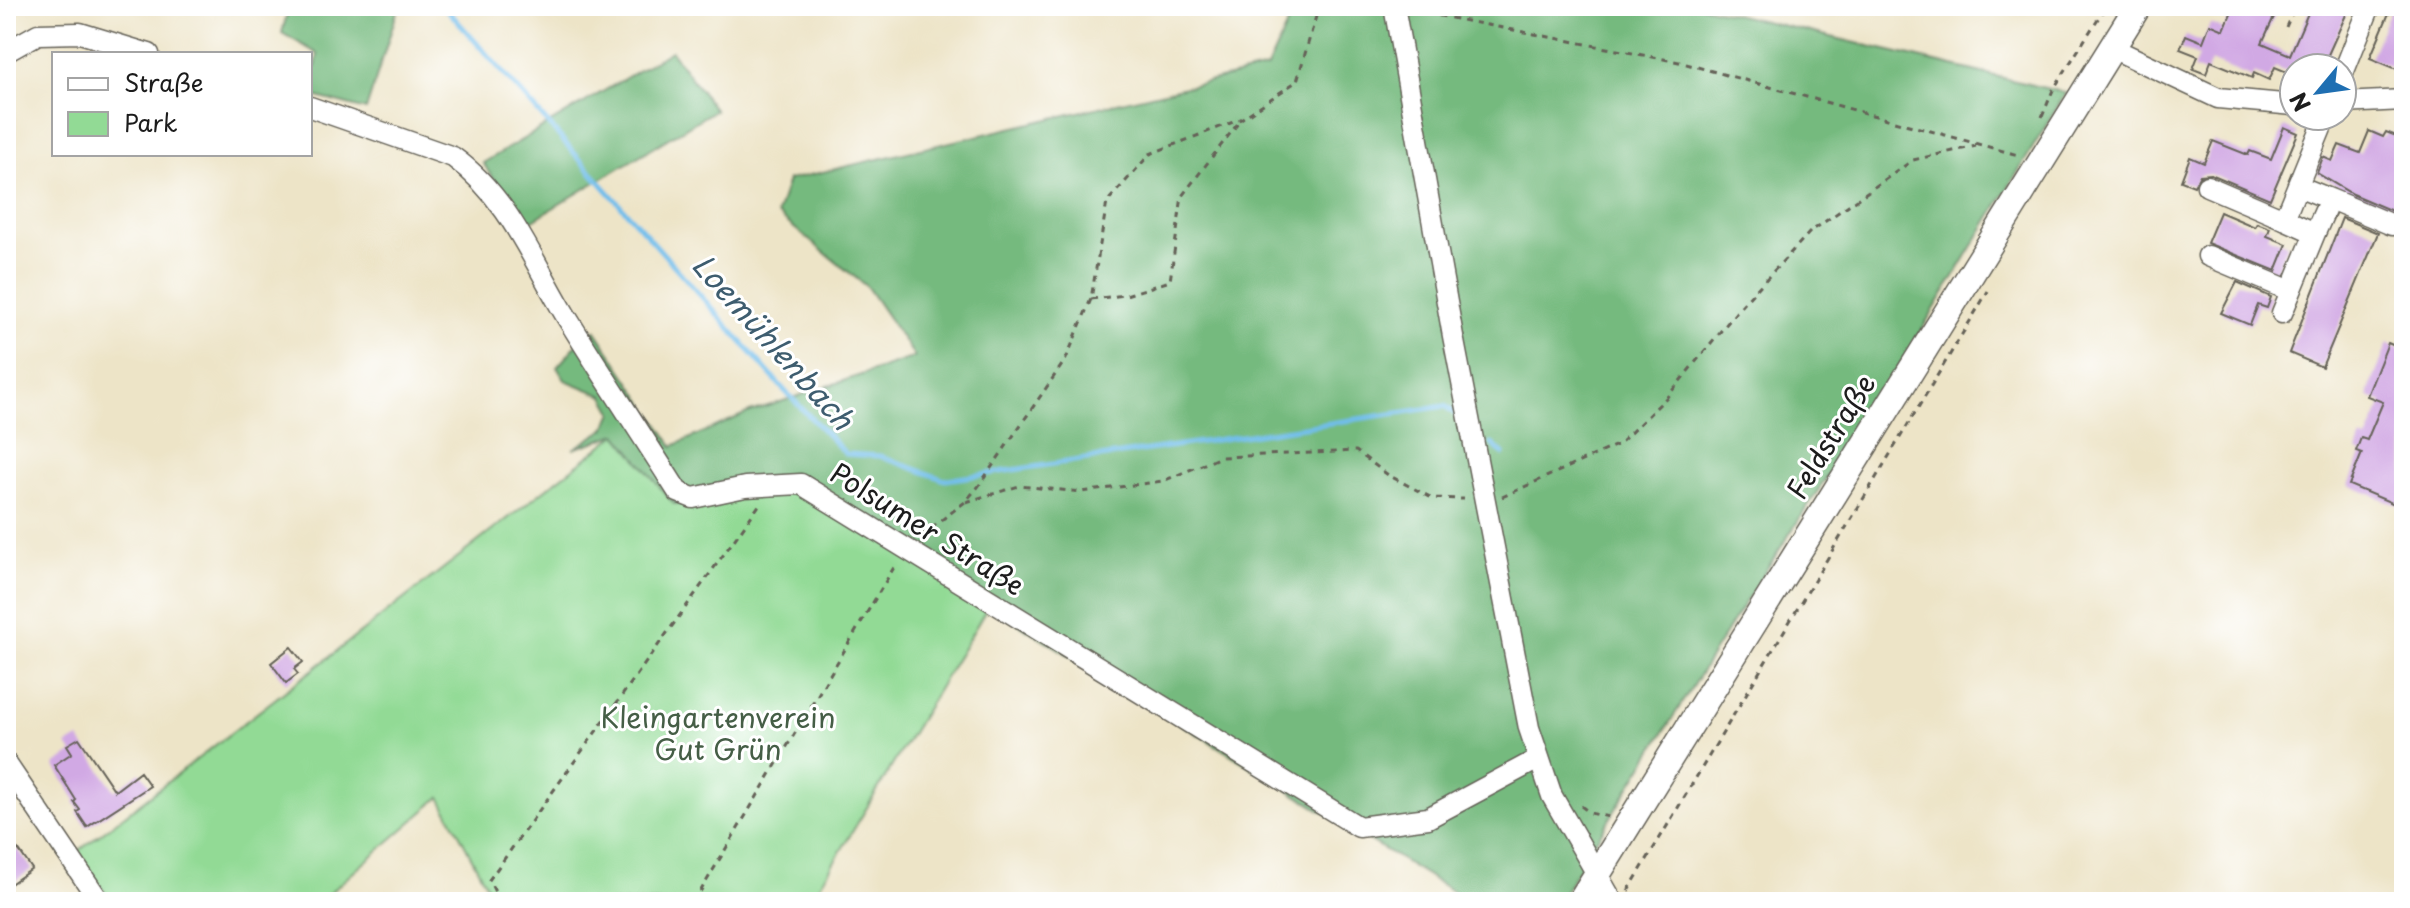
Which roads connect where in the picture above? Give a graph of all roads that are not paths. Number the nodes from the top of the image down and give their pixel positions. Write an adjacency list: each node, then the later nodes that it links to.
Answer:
1 (2138, 6): 4 (main road, Feldstraße)
2 (2370, 6): 7 (street)
3 (1405, 8): 22 (street)
4 (2112, 48): 10 (street); 24 (main road, Feldstraße)
5 (6, 52): 6 (street)
6 (142, 52)
7 (2352, 52)
8 (2404, 100): 9 (street)
9 (2358, 102)
10 (2278, 104)
11 (312, 108): 22 (street, Polsumer Straße)
12 (2320, 132): 14 (street)
13 (2207, 186): 16 (street)
14 (2298, 186): 15 (street); 16 (street)
15 (2330, 199): 17 (street); 18 (street)
16 (2284, 219): 18 (street)
17 (2392, 225)
18 (2315, 233): 20 (street)
19 (2208, 256): 20 (street)
20 (2291, 291): 21 (street)
21 (2282, 313)
22 (1538, 759): 24 (street)
23 (6, 763): 26 (street)
24 (1598, 874): 25 (street); 27 (main road, Feldstraße)
25 (1620, 897)
26 (100, 902)
27 (1580, 902)

